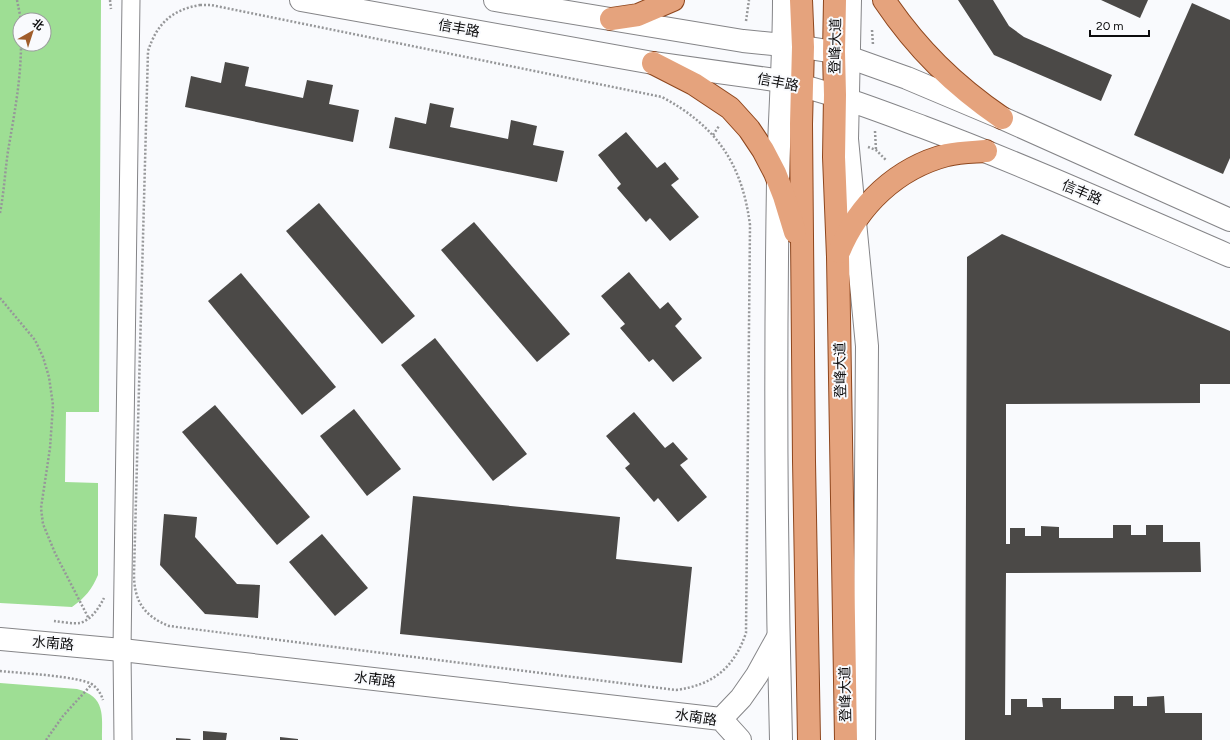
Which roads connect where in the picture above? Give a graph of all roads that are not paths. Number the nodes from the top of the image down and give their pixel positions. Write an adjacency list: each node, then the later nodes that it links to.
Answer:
1 (131, 0): 26 (street)
2 (301, 0): 13 (street, 信丰路)
3 (495, 0): 10 (street)
4 (673, 0): 10 (main road)
5 (784, 0): 11 (street)
6 (801, 0): 11 (main road)
7 (836, 0): 12 (main road, 登峰大道)
8 (850, 0): 12 (street)
9 (884, 0): 16 (main road)
10 (611, 19): 11 (street)
11 (794, 46): 12 (street); 14 (main road)
12 (841, 54): 15 (main road, 登峰大道); 16 (street)
13 (653, 63): 14 (street, 信丰路); 18 (main road)
14 (792, 84): 15 (street, 信丰路); 18 (street); 21 (main road)
15 (842, 98): 17 (street, 信丰路); 20 (street); 23 (main road, 登峰大道)
16 (1002, 118): 19 (street)
17 (986, 151): 20 (main road); 22 (street, 信丰路)
18 (778, 181): 21 (main road); 24 (street)
19 (1230, 220)
20 (854, 222): 23 (main road); 33 (street)
21 (802, 249): 31 (main road)
22 (1230, 256)
23 (838, 257): 32 (main road, 登峰大道)
24 (778, 636): 27 (street); 30 (street)
25 (0, 639): 26 (street, 水南路)
26 (122, 650): 27 (street, 水南路); 28 (street)
27 (721, 719): 29 (street, 水南路)
28 (123, 740)
29 (740, 740)
30 (781, 740)
31 (809, 740)
32 (846, 740)
33 (864, 740)

